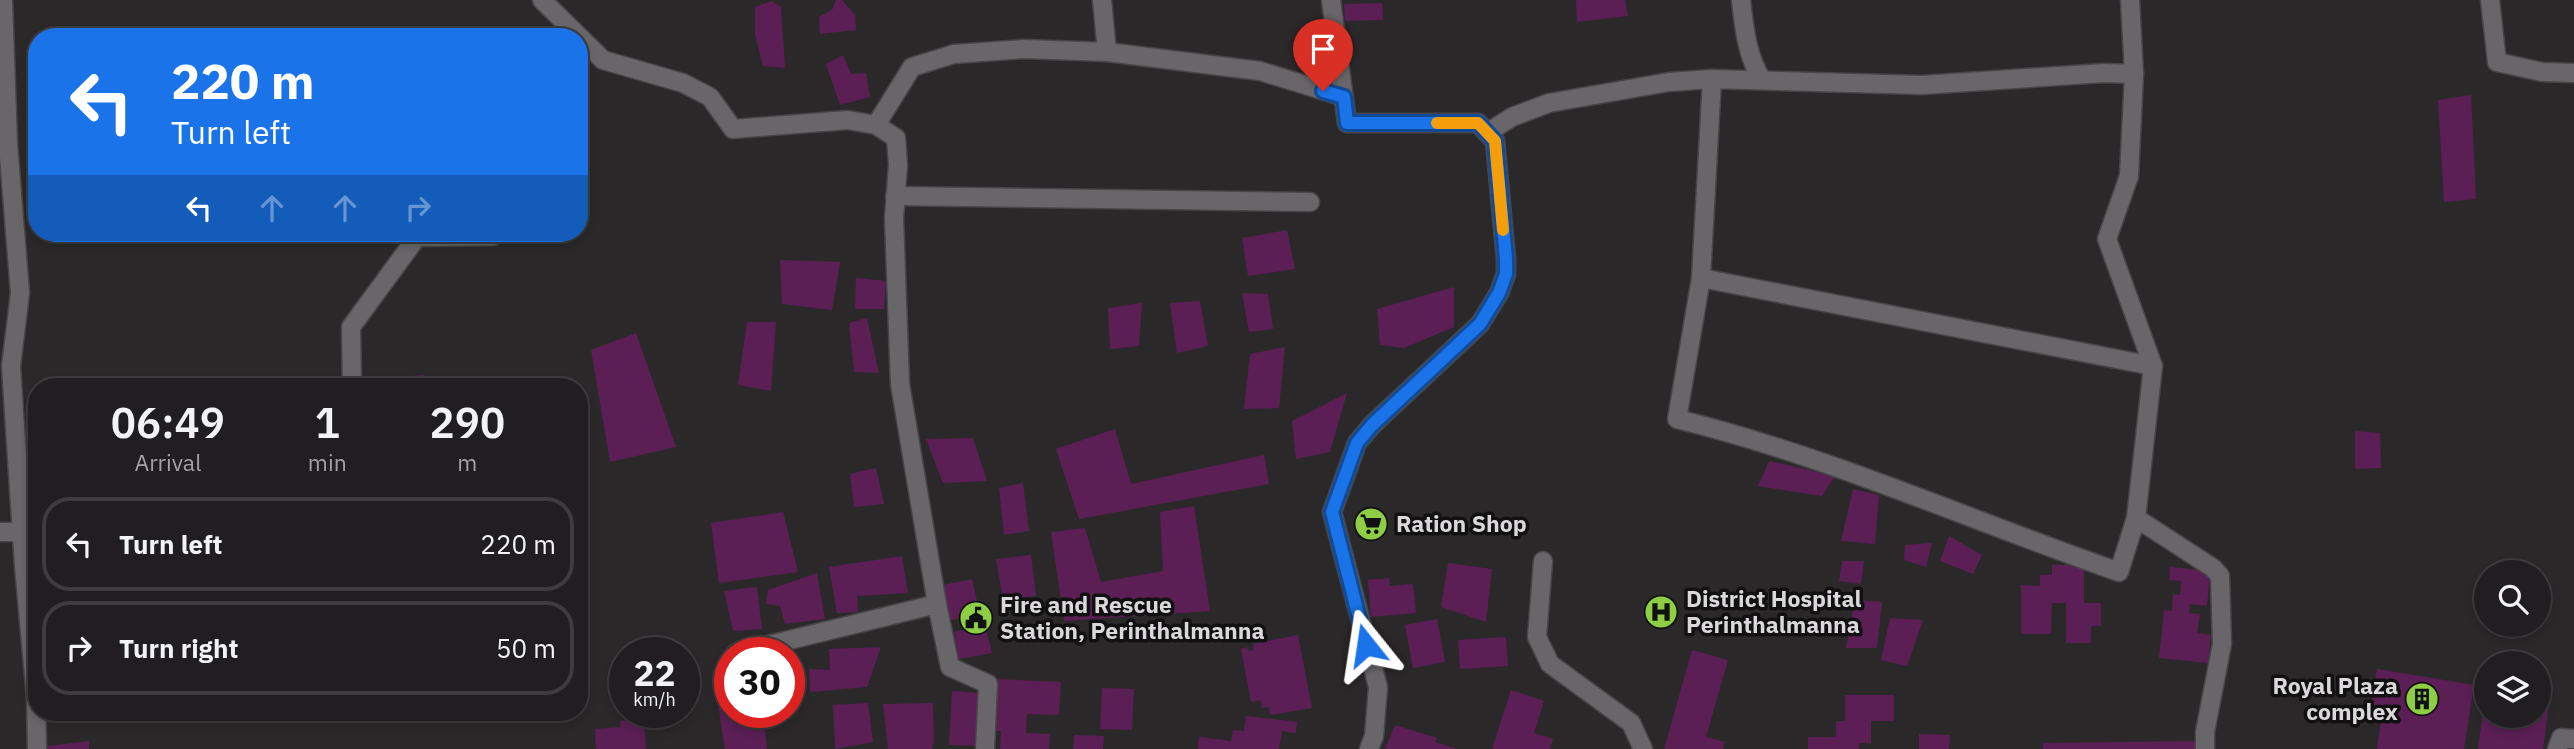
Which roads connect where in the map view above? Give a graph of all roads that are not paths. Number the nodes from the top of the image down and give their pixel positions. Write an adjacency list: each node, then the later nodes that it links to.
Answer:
1 (4, 0): 18 (street)
2 (542, 0): 8 (street)
3 (1102, 0): 10 (street)
4 (1331, 0): 15 (street)
5 (1741, 0): 14 (street)
6 (2130, 0): 11 (street)
7 (2490, 0): 12 (street)
8 (570, 28)
9 (588, 45): 16 (street)
10 (1107, 52): 15 (street); 16 (street)
11 (2134, 74): 14 (street); 23 (street)
12 (2574, 74)
13 (1712, 79): 14 (street); 17 (street); 22 (street)
14 (1762, 80)
15 (1344, 97): 17 (street)
16 (876, 125): 19 (street)
17 (1488, 133): 37 (street)
18 (4, 144): 25 (street)
19 (895, 196): 20 (street); 31 (street)
20 (1310, 202)
21 (413, 242): 24 (street)
22 (1701, 278): 23 (street); 26 (street)
23 (2153, 366): 26 (street)
24 (352, 378)
25 (7, 414): 27 (street)
26 (2136, 518): 39 (street)
27 (26, 522): 28 (street); 29 (street)
28 (0, 532)
29 (28, 557)
30 (1543, 561): 38 (street)
31 (937, 604): 32 (street); 36 (street)
32 (801, 637)
33 (36, 721): 35 (street)
34 (2574, 739): 40 (street)
35 (37, 749)
36 (985, 749)
37 (1369, 749)
38 (1643, 749)
39 (2205, 749)
40 (2557, 749)

